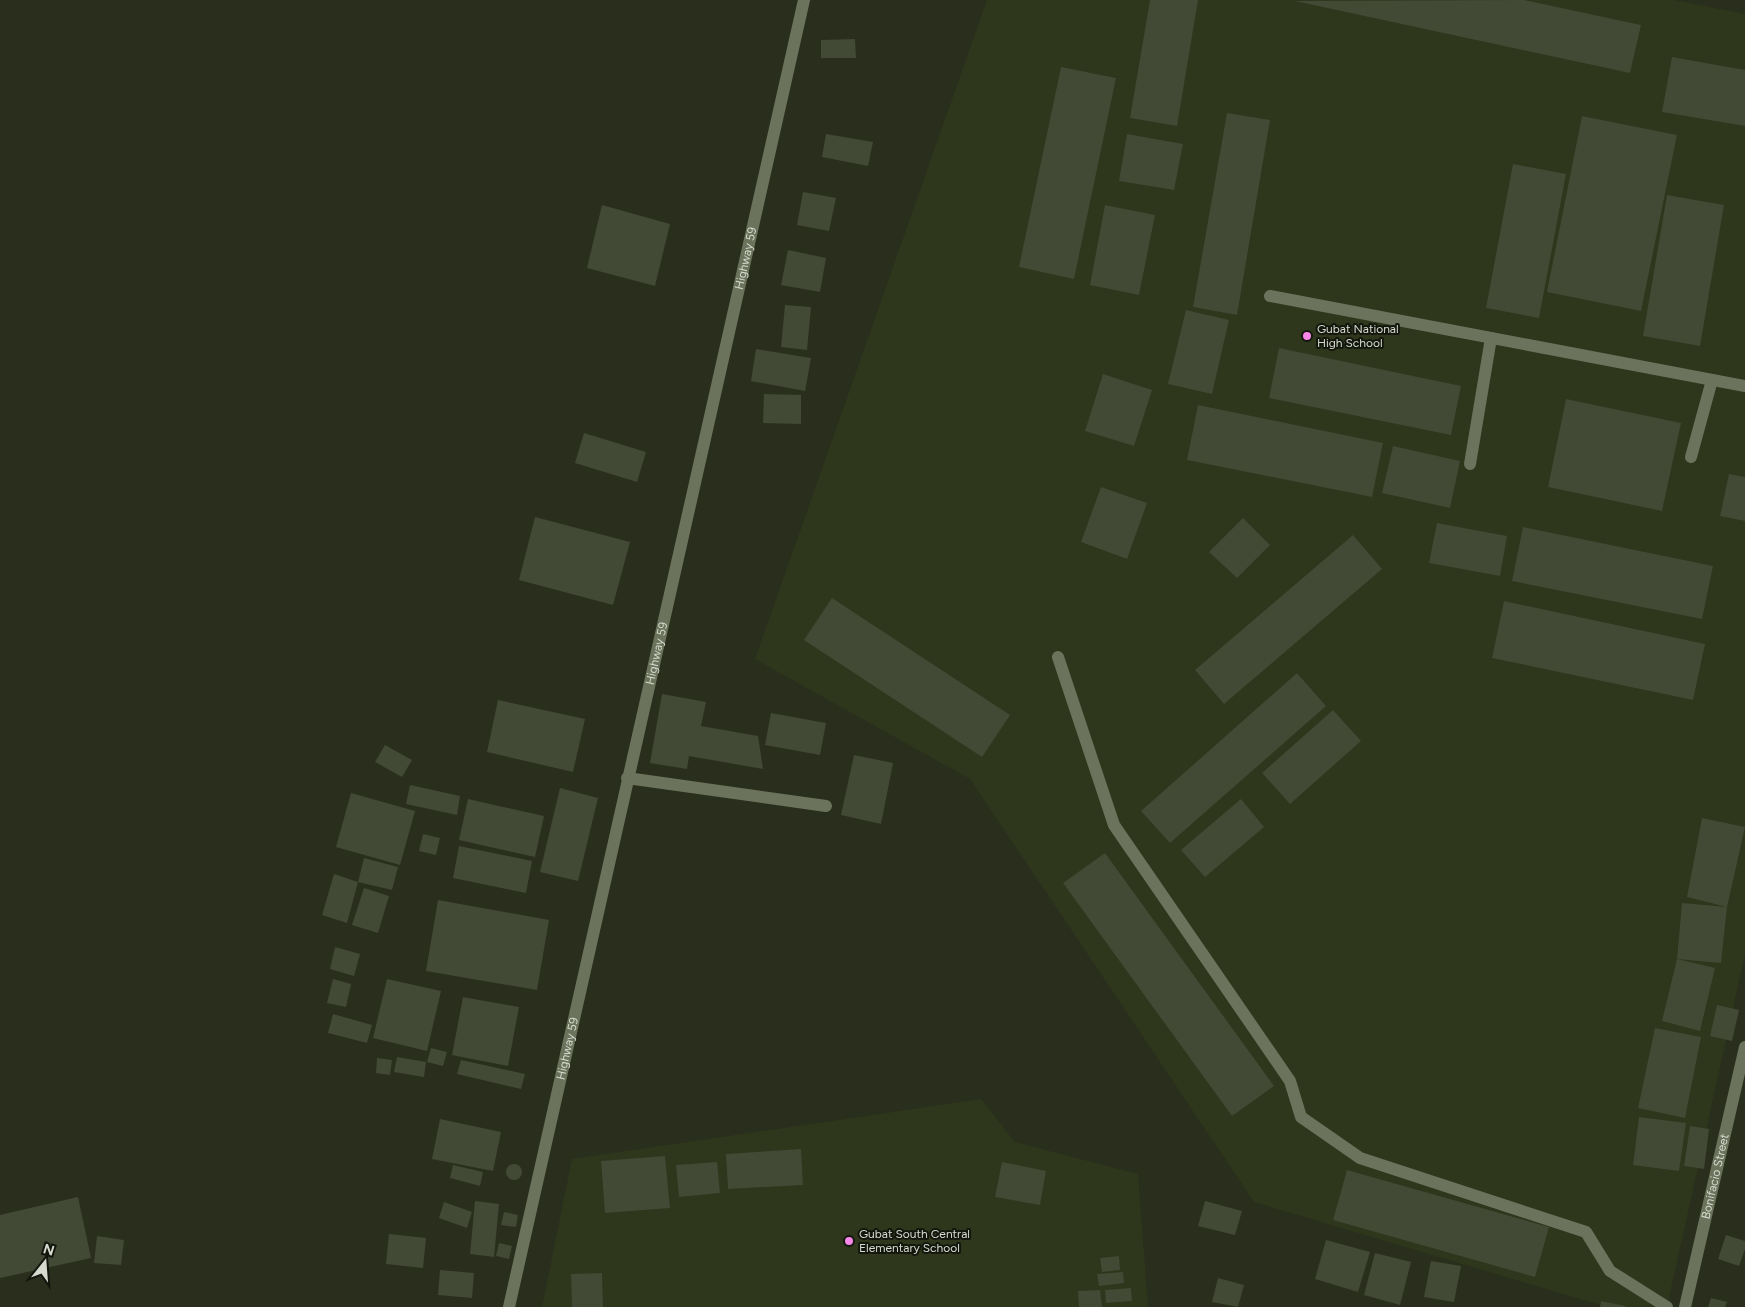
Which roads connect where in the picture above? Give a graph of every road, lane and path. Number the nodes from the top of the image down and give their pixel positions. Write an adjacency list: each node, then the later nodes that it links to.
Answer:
1 (804, 0): 9 (street, Highway 59)
2 (1270, 296): 3 (street)
3 (1491, 338): 4 (street); 7 (street)
4 (1712, 380): 5 (street); 6 (street)
5 (1745, 386)
6 (1691, 457)
7 (1470, 464)
8 (1058, 657): 13 (street)
9 (627, 778): 10 (street); 12 (street, Highway 59)
10 (826, 806)
11 (1745, 1047): 14 (street, Bonifacio Street)
12 (509, 1307)
13 (1667, 1307)
14 (1685, 1307)

